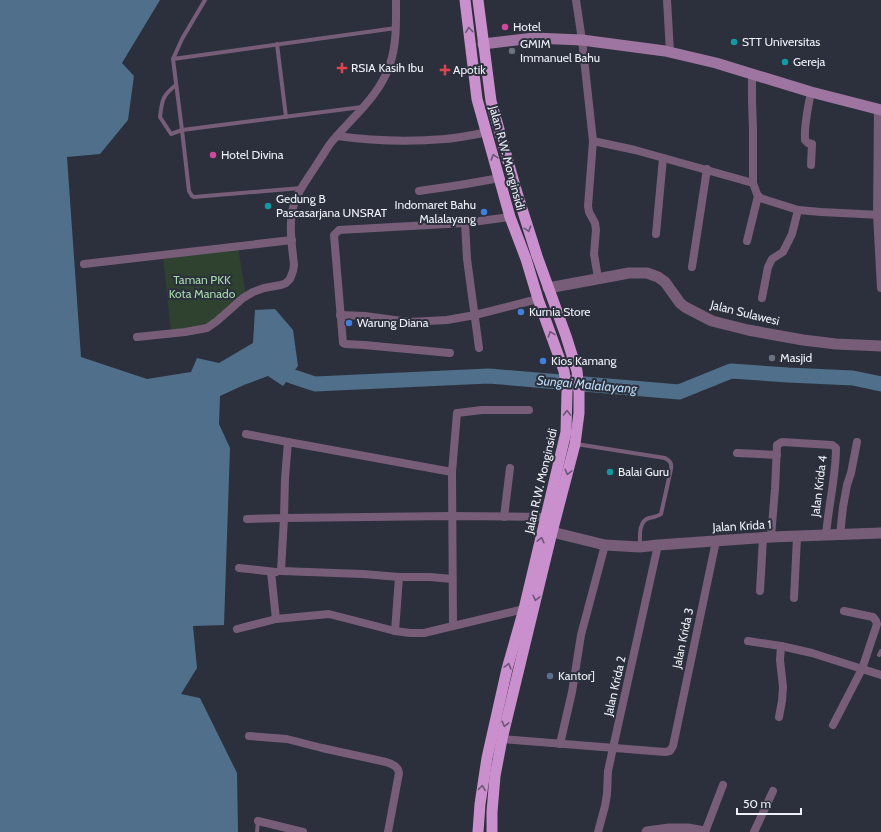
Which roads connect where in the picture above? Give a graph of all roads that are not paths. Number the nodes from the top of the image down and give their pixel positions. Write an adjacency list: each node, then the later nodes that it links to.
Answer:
1 (206, 0): 12 (lane)
2 (396, 0): 7 (street)
3 (465, 0): 20 (highway, Jalan R.W. Monginsidi, one-way to 3)
4 (478, 0): 10 (highway, Jalan R.W. Monginsidi)
5 (576, 0): 8 (street)
6 (666, 0): 11 (street)
7 (396, 28): 9 (lane); 16 (street)
8 (582, 40): 10 (main road); 11 (main road); 22 (street)
9 (277, 44): 12 (lane); 18 (lane)
10 (483, 44): 30 (highway, Jalan R.W. Monginsidi)
11 (670, 52): 13 (main road)
12 (173, 59): 14 (lane)
13 (752, 75): 15 (main road); 27 (street)
14 (176, 85): 19 (lane); 19 (lane)
15 (811, 92): 17 (main road); 24 (street)
16 (365, 106): 18 (lane); 21 (street)
17 (879, 110): 34 (street)
18 (286, 117): 19 (lane)
19 (182, 130): 28 (lane)
20 (487, 132): 21 (street); 26 (highway, Jalan R.W. Monginsidi, one-way to 20)
21 (337, 136): 28 (street)
22 (593, 141): 23 (street); 42 (street)
23 (663, 158): 25 (street); 37 (street)
24 (811, 166)
25 (707, 170): 27 (street); 41 (street)
26 (500, 178): 29 (street); 32 (highway, Jalan R.W. Monginsidi)
27 (753, 183): 31 (street)
28 (302, 188): 38 (street)
29 (419, 191)
30 (516, 193): 32 (highway); 43 (highway, Jalan R.W. Monginsidi, one-way to 43)
31 (758, 196): 33 (street); 39 (street)
32 (505, 197): 35 (highway, Jalan R.W. Monginsidi)
33 (798, 210): 34 (street); 45 (street)
34 (879, 214): 44 (street)
35 (510, 217): 36 (street); 46 (highway, Jalan R.W. Monginsidi)
36 (465, 223): 47 (street); 48 (street)
37 (656, 234)
38 (292, 240): 40 (street); 49 (street)
39 (747, 241)
40 (84, 264)
41 (692, 267)
42 (598, 278): 43 (street, Jalan Sulawesi); 50 (street, Jalan Sulawesi)
43 (548, 288): 57 (highway, Jalan R.W. Monginsidi)
44 (881, 288)
45 (762, 298)
46 (538, 299): 48 (street); 64 (highway, Jalan R.W. Monginsidi, one-way to 46)
47 (340, 315): 48 (street); 52 (street)
48 (475, 316): 51 (street)
49 (137, 336)
50 (881, 346)
51 (479, 348)
52 (450, 353)
53 (529, 410): 61 (street)
54 (246, 434): 55 (street)
55 (288, 442): 61 (street); 65 (street)
56 (857, 442): 69 (street)
57 (575, 444): 67 (highway, Jalan R.W. Monginsidi, one-way to 67); 76 (lane)
58 (737, 453): 59 (street)
59 (777, 456): 70 (street, Jalan Krida 4); 72 (street, Jalan Krida 4)
60 (510, 468): 63 (street)
61 (452, 472): 62 (street)
62 (452, 516): 63 (street); 65 (street); 81 (street)
63 (504, 517): 64 (street)
64 (546, 517): 84 (highway, Jalan R.W. Monginsidi, one-way to 64)
65 (284, 518): 66 (street); 78 (street)
66 (247, 519)
67 (552, 532): 74 (street, Jalan Krida 1); 97 (highway, Jalan R.W. Monginsidi, one-way to 97)
68 (880, 532): 69 (street, Jalan Krida 1)
69 (840, 535): 70 (street, Jalan Krida 1)
70 (826, 536): 71 (street, Jalan Krida 1)
71 (797, 537): 72 (street, Jalan Krida 1); 83 (street)
72 (767, 538): 73 (street, Jalan Krida 1); 82 (street, Jalan Krida 4)
73 (716, 541): 75 (street, Jalan Krida 1); 99 (street, Jalan Krida 3)
74 (604, 545): 76 (street, Jalan Krida 1); 98 (street)
75 (658, 545): 76 (street, Jalan Krida 1); 99 (street, Jalan Krida 2)
76 (640, 547)
77 (239, 568): 79 (street)
78 (281, 571): 79 (street); 80 (street)
79 (272, 572): 86 (street)
80 (399, 577): 81 (street); 89 (street)
81 (452, 579): 87 (street)
82 (760, 591)
83 (794, 598)
84 (524, 608): 87 (street); 100 (highway, Jalan R.W. Monginsidi, one-way to 84)
85 (844, 611): 92 (street)
86 (276, 619): 88 (street); 89 (street)
87 (453, 625): 89 (street)
88 (237, 629)
89 (395, 631)
90 (748, 641): 91 (street)
91 (781, 646): 92 (street); 94 (street)
92 (862, 669): 93 (street); 95 (street)
93 (881, 675)
94 (779, 717)
95 (833, 725)
96 (249, 736): 108 (street)
97 (502, 740): 98 (street); 100 (highway, Jalan R.W. Monginsidi)
98 (560, 744): 99 (street)
99 (613, 748): 111 (street, Jalan Krida 2)
100 (492, 759): 103 (highway, Jalan R.W. Monginsidi, one-way to 100); 104 (highway, Jalan R.W. Monginsidi)
101 (723, 785): 113 (street)
102 (773, 791): 114 (street)
103 (480, 804): 104 (highway); 109 (highway, Jalan R.W. Monginsidi)
104 (493, 805): 110 (highway, Jalan R.W. Monginsidi)
105 (258, 821): 106 (lane); 107 (street)
106 (257, 832)
107 (303, 832)
108 (388, 832)
109 (478, 832)
110 (492, 832)
111 (598, 832)
112 (646, 832): 113 (street)
113 (704, 832)
114 (754, 832)

